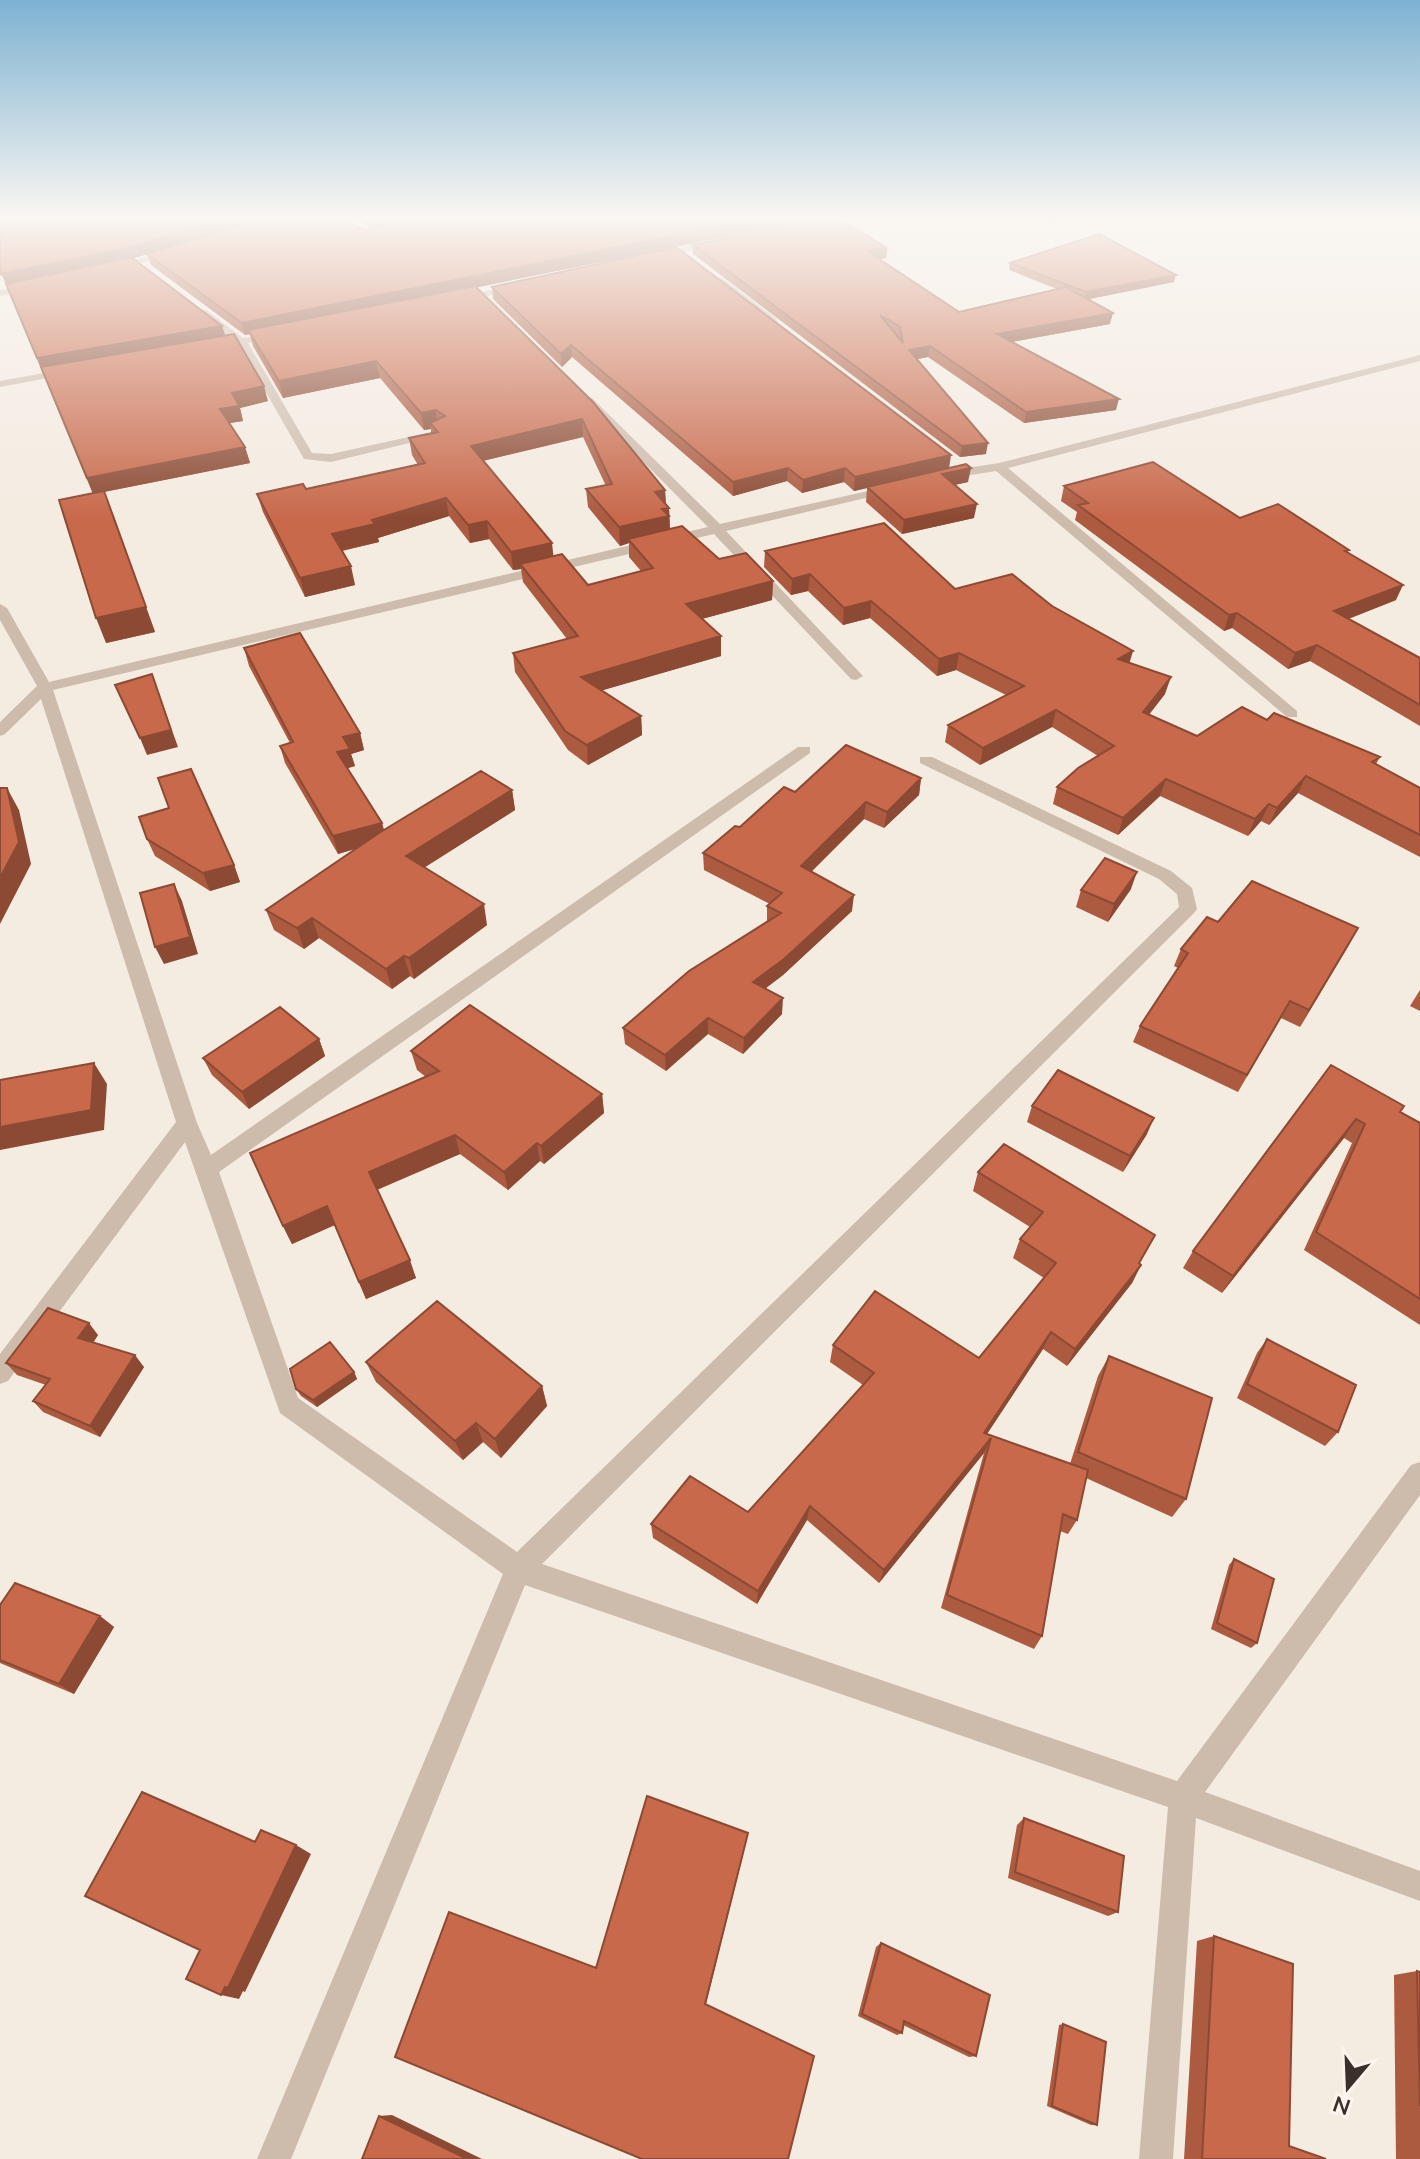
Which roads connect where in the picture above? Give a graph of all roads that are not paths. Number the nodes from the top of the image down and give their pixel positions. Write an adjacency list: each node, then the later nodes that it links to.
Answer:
1 (208, 317): 5 (street)
2 (766, 317): 3 (street)
3 (780, 327)
4 (286, 333): 5 (street)
5 (242, 342): 6 (street); 11 (street)
6 (196, 350)
7 (1420, 358): 12 (street)
8 (91, 368): 9 (street)
9 (0, 384)
10 (573, 385): 15 (street)
11 (439, 434)
12 (999, 467): 13 (street); 19 (street)
13 (934, 478)
14 (903, 485): 15 (street)
15 (716, 528): 17 (street); 18 (street)
16 (0, 608): 18 (street)
17 (856, 676)
18 (45, 687): 20 (street); 23 (street)
19 (1292, 714)
20 (0, 731)
21 (804, 750): 24 (street)
22 (926, 760): 27 (street)
23 (187, 1123): 24 (street); 25 (street)
24 (207, 1169): 27 (street)
25 (0, 1373)
26 (1420, 1474): 28 (street)
27 (518, 1569): 28 (street); 30 (street)
28 (1183, 1798): 29 (street); 31 (street)
29 (1420, 1886)
30 (274, 2159)
31 (1156, 2159)

